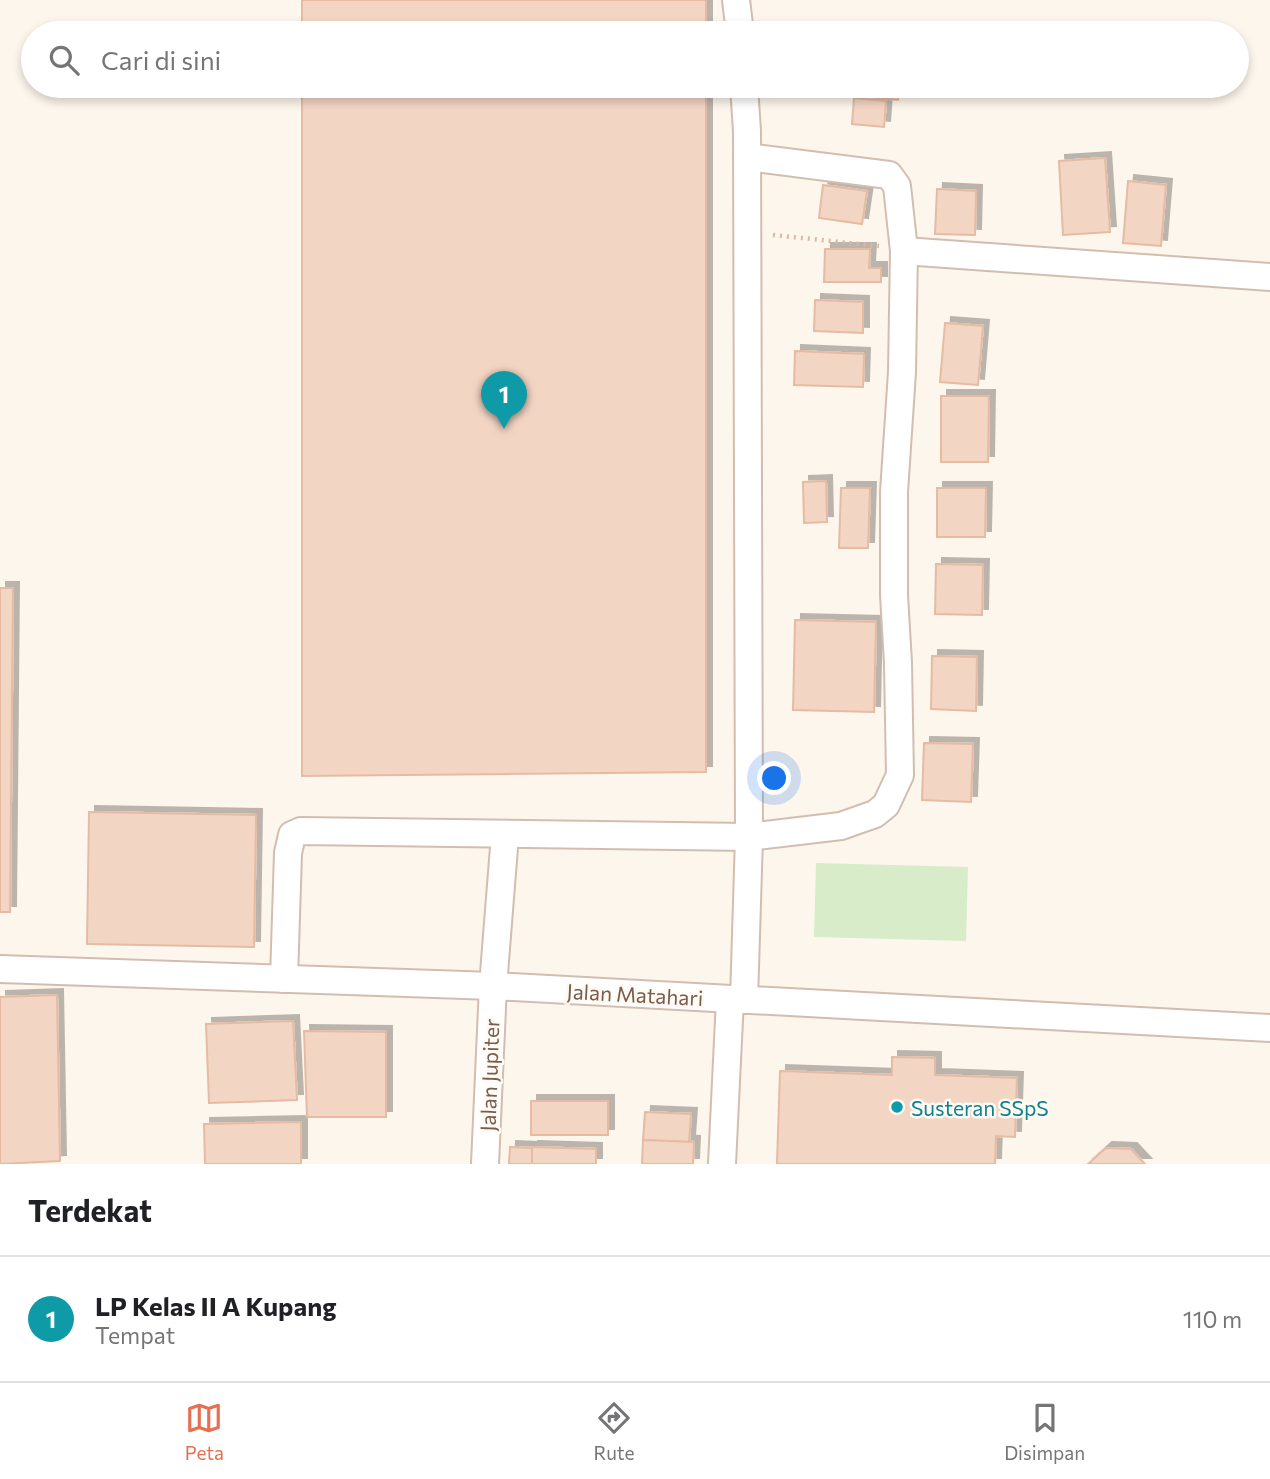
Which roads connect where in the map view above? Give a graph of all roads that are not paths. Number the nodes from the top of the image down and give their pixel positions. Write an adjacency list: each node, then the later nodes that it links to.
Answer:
1 (736, 0): 2 (street)
2 (739, 21)
3 (745, 98): 4 (street)
4 (747, 157): 5 (street); 8 (street)
5 (904, 251): 6 (street); 8 (street)
6 (1270, 277)
7 (506, 835): 8 (street); 10 (street); 11 (street, Jalan Jupiter)
8 (749, 837): 12 (street)
9 (0, 969): 10 (street, Jalan Matahari)
10 (284, 979): 11 (street, Jalan Matahari)
11 (493, 986): 12 (street, Jalan Matahari); 14 (street, Jalan Jupiter)
12 (737, 1000): 13 (street, Jalan Matahari); 15 (street)
13 (1270, 1028)
14 (485, 1164)
15 (722, 1164)

